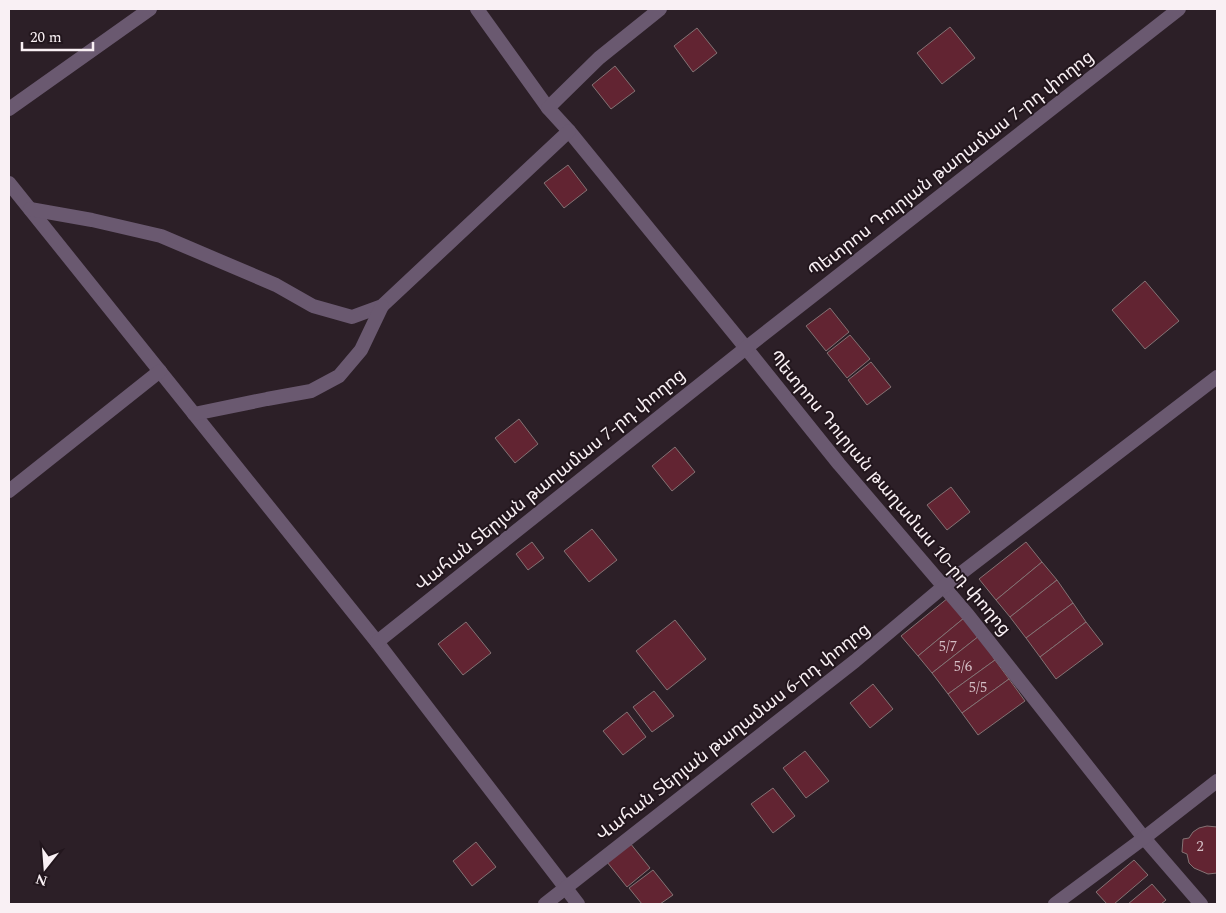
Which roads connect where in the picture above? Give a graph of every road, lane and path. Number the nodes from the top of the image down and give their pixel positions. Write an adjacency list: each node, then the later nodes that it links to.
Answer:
1 (150, 9): 6 (street)
2 (477, 9): 5 (street, Պետրոս Դուրյան թաղամաս 10-րդ փողոց)
3 (660, 9): 5 (street)
4 (1179, 9): 11 (street, Պետրոս Դուրյան թաղամաս 7-րդ փողոց)
5 (548, 108): 7 (street, Պետրոս Դուրյան թաղամաս 10-րդ փողոց)
6 (9, 109)
7 (569, 131): 10 (street); 11 (street, Պետրոս Դուրյան թաղամաս 10-րդ փողոց)
8 (9, 183): 9 (street)
9 (30, 210): 10 (street); 12 (street)
10 (382, 306): 14 (street)
11 (746, 348): 16 (street, Պետրոս Դուրյան թաղամաս 10-րդ փողոց); 17 (street, Վահան Տերյան թաղամաս 7-րդ փողոց)
12 (160, 371): 14 (street); 15 (street)
13 (1217, 377): 16 (street, Վահան Տերյան թաղամաս 6-րդ փողոց)
14 (194, 414): 17 (street)
15 (9, 491)
16 (943, 587): 19 (street, Պետրոս Դուրյան թաղամաս 10-րդ փողոց); 20 (street, Վահան Տերյան թաղամաս 6-րդ փողոց)
17 (377, 642): 20 (street)
18 (1217, 781): 19 (street)
19 (1144, 838): 23 (street); 24 (street, Պետրոս Դուրյան թաղամաս 10-րդ փողոց)
20 (565, 888): 21 (street, Վահան Տերյան թաղամաս 6-րդ փողոց); 22 (street)
21 (545, 904)
22 (578, 904)
23 (1055, 904)
24 (1201, 904)

